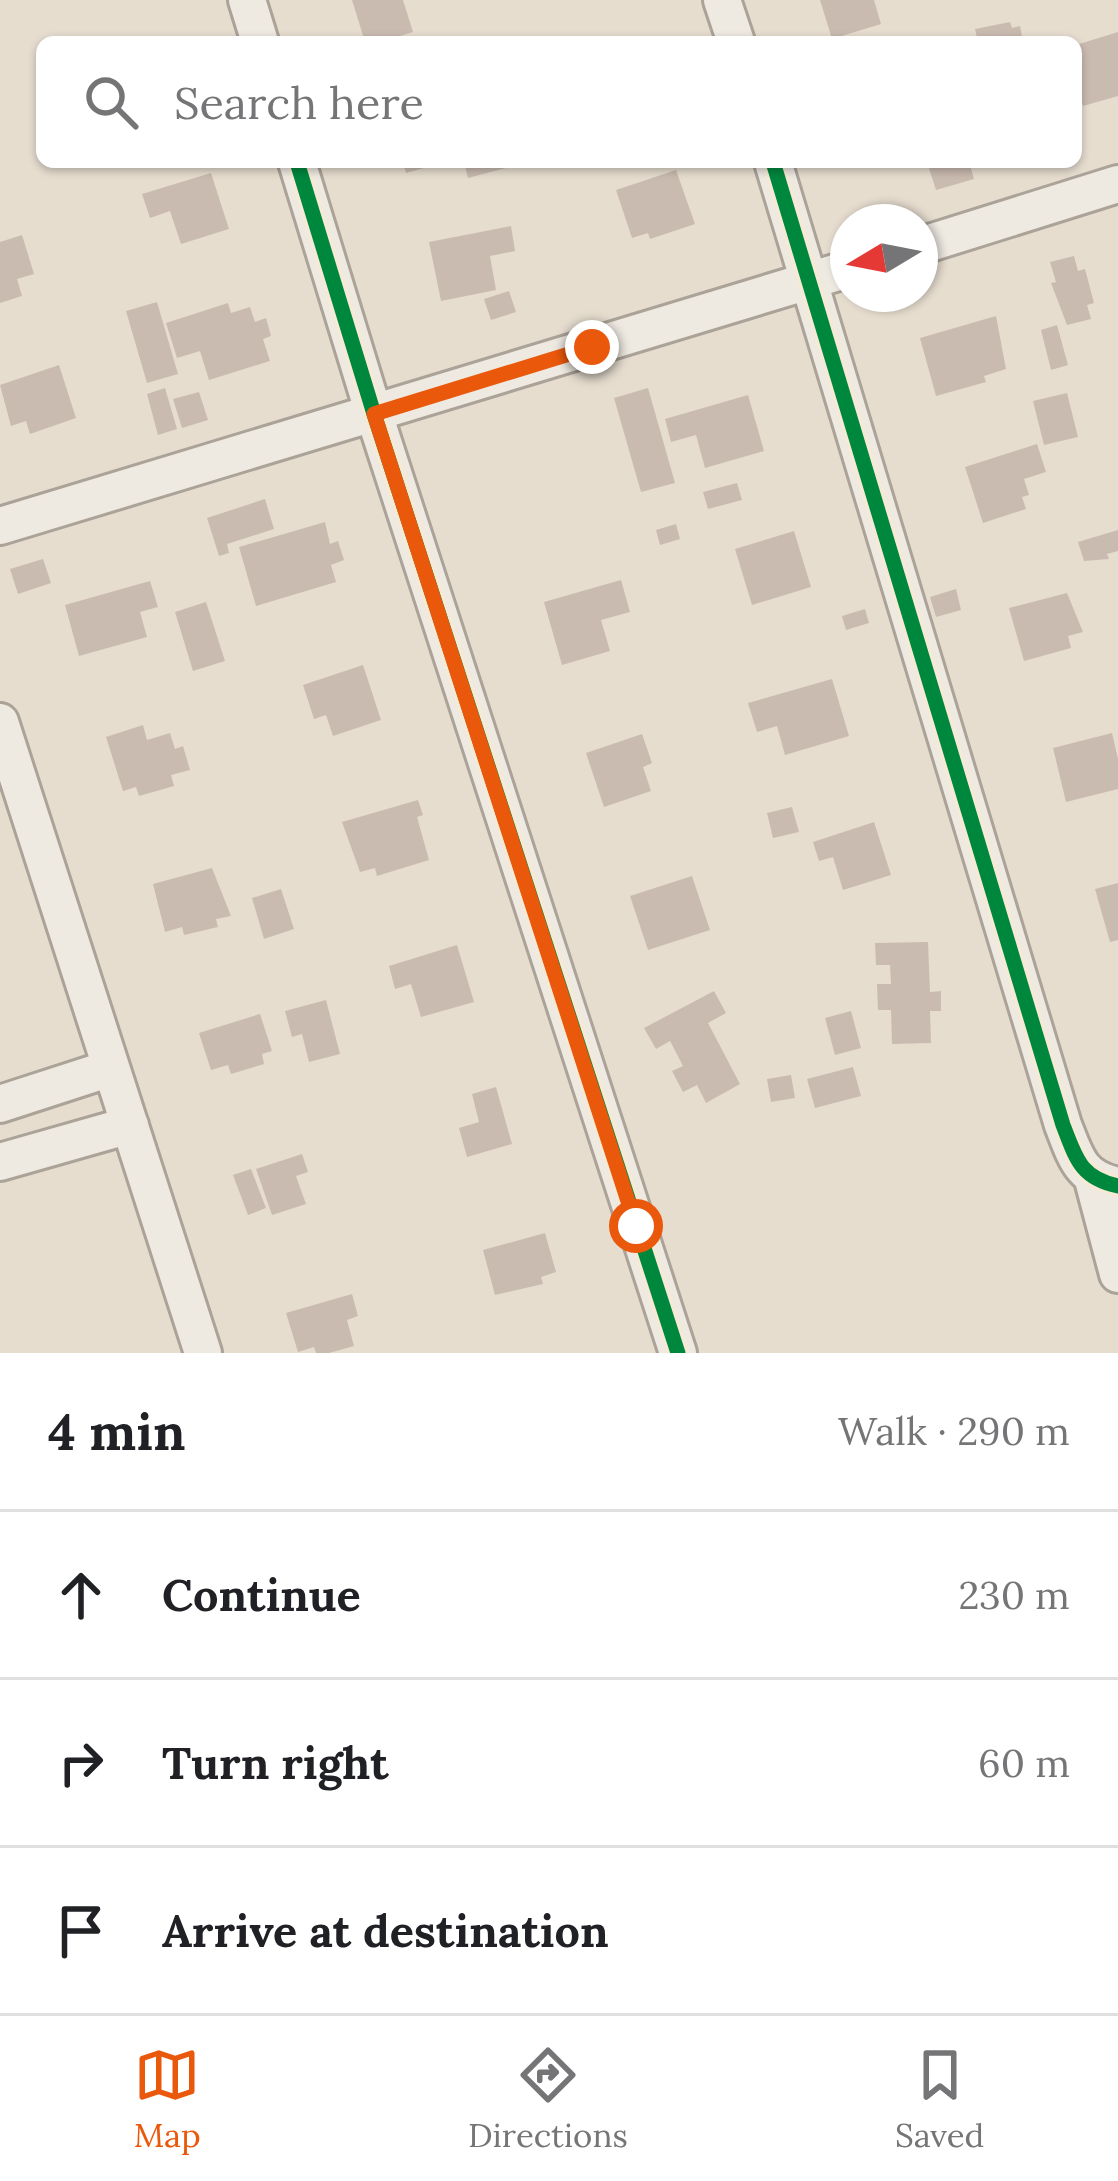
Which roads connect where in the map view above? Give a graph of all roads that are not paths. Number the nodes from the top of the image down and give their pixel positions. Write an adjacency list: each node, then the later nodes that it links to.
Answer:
1 (247, 0): 3 (street)
2 (722, 0): 4 (street)
3 (258, 36)
4 (734, 36)
5 (299, 168): 11 (street)
6 (775, 168): 10 (street)
7 (1118, 184): 8 (street)
8 (938, 240)
9 (830, 274): 10 (street)
10 (811, 280): 11 (street); 18 (street)
11 (374, 414): 12 (street); 21 (street)
12 (0, 526)
13 (0, 722): 14 (street)
14 (111, 1068): 15 (street); 16 (street)
15 (0, 1104)
16 (130, 1125): 17 (street); 20 (street)
17 (0, 1162)
18 (1105, 1181): 19 (street)
19 (1118, 1274)
20 (203, 1353)
21 (678, 1353)

